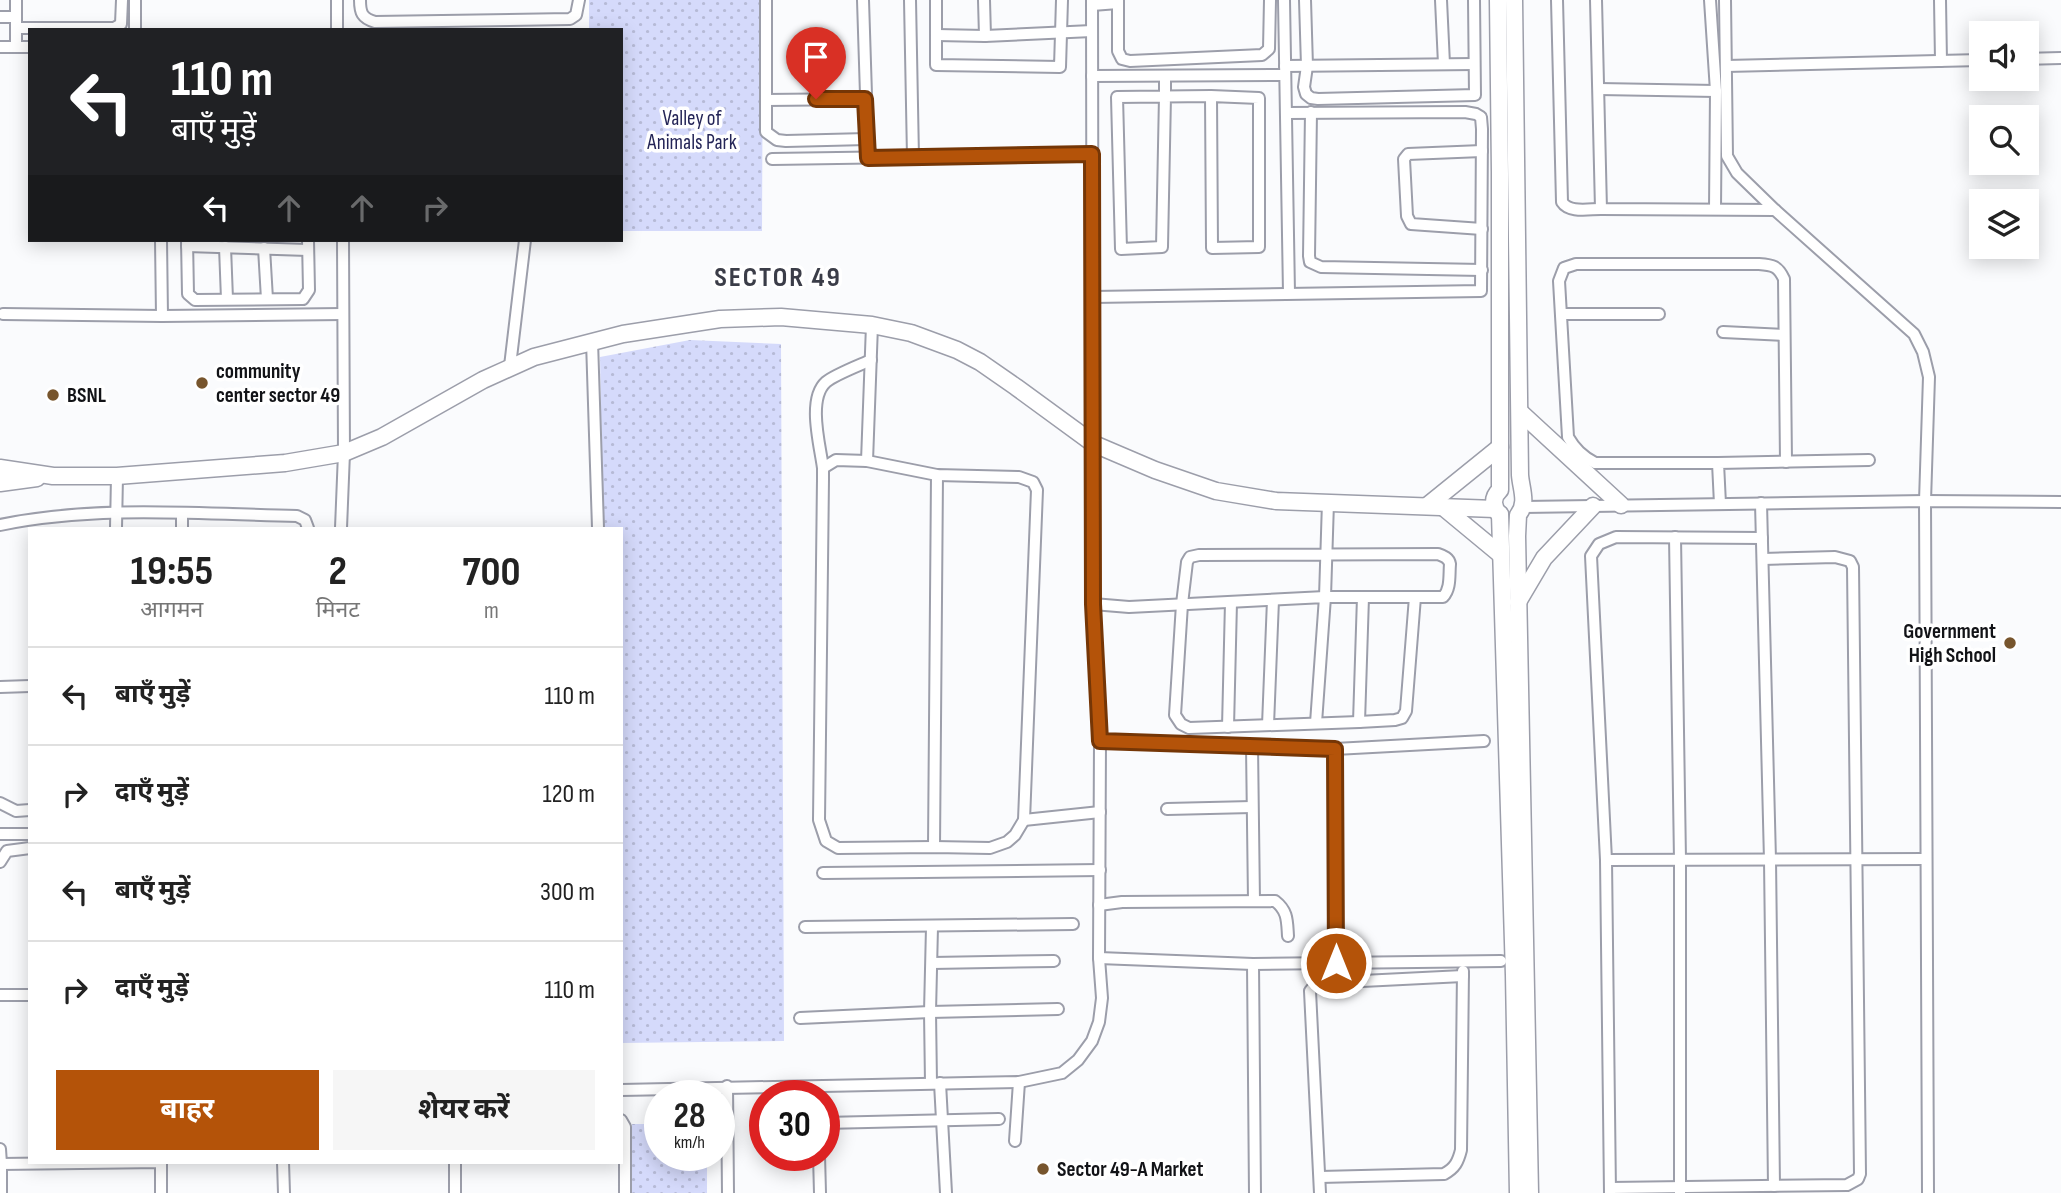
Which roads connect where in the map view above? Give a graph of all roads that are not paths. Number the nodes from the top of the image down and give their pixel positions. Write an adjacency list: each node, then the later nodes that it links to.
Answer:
1 (16, 0): 28 (street)
2 (122, 0): 28 (street)
3 (135, 0): 29 (street)
4 (337, 0): 30 (street)
5 (360, 0): 6 (street)
6 (579, 0)
7 (766, 0): 54 (street)
8 (863, 0): 53 (street)
9 (910, 0): 60 (street)
10 (936, 0): 33 (street)
11 (984, 0): 34 (street)
12 (1062, 0): 32 (street)
13 (1270, 0): 25 (street)
14 (1284, 0): 46 (street)
15 (1305, 0): 44 (street)
16 (1441, 0): 42 (street)
17 (1474, 0): 43 (street)
18 (1498, 0): 92 (main road)
19 (1514, 0): 90 (main road)
20 (1557, 0): 63 (street)
21 (1596, 0): 49 (street)
22 (1710, 0): 50 (street)
23 (1725, 0): 45 (street)
24 (1940, 0): 41 (street)
25 (1118, 1): 26 (street)
26 (1092, 3): 31 (street)
27 (0, 17): 28 (street)
28 (16, 23): 36 (street)
29 (135, 28)
30 (337, 28)
31 (1092, 31): 32 (street); 47 (street)
32 (1062, 32): 33 (street); 34 (street)
33 (936, 35): 34 (street)
34 (985, 36)
35 (0, 47): 36 (street)
36 (16, 47): 37 (street)
37 (28, 47)
38 (2061, 58): 39 (street)
39 (2039, 59)
40 (1969, 60): 41 (street)
41 (1941, 61): 45 (street)
42 (1444, 64): 43 (street); 44 (street)
43 (1475, 64): 44 (street)
44 (1307, 66): 46 (street)
45 (1726, 66): 65 (street)
46 (1285, 71): 48 (street); 56 (street)
47 (1092, 76): 48 (street); 59 (street)
48 (1165, 76): 51 (street)
49 (1599, 89): 50 (street); 63 (street)
50 (1716, 91): 64 (street)
51 (1165, 96): 51 (street); 52 (street)
52 (1211, 96): 52 (street)
53 (865, 99): 54 (street); 57 (street)
54 (766, 100): 57 (street)
55 (1311, 112): 56 (street); 58 (street); 74 (street)
56 (1286, 113): 75 (street)
57 (867, 139): 61 (street)
58 (1482, 151): 66 (street); 66 (street)
59 (1092, 154): 60 (street); 76 (street)
60 (914, 157): 61 (street)
61 (868, 158): 62 (street)
62 (772, 159)
63 (1601, 209): 64 (street)
64 (1715, 209): 65 (street)
65 (1775, 210): 105 (street)
66 (1482, 229): 74 (street)
67 (161, 242): 83 (street)
68 (343, 242): 80 (street)
69 (525, 242): 89 (street)
70 (187, 243): 72 (street); 77 (street)
71 (308, 245): 73 (street); 78 (street)
72 (225, 247): 73 (street); 77 (street)
73 (264, 248): 78 (street)
74 (1482, 270): 75 (street)
75 (1289, 293): 76 (street)
76 (1093, 297): 91 (street)
77 (227, 299): 78 (street)
78 (267, 299)
79 (3, 314): 83 (street)
80 (343, 314): 83 (street); 93 (street)
81 (1561, 314): 82 (street); 86 (street); 97 (street)
82 (1659, 314)
83 (162, 316)
84 (872, 325): 87 (main road); 88 (street); 91 (main road)
85 (1723, 332): 86 (street)
86 (1783, 335): 96 (street)
87 (592, 341): 89 (main road); 122 (street)
88 (871, 360): 95 (street); 99 (street)
89 (510, 366): 93 (main road)
90 (1520, 412): 110 (main road); 111 (main road)
91 (1094, 444): 106 (main road); 134 (street)
92 (1500, 446): 104 (main road); 112 (main road)
93 (344, 453): 102 (main road); 121 (street)
94 (1869, 460): 96 (street)
95 (867, 461): 99 (street); 100 (street)
96 (1786, 462): 97 (street)
97 (1718, 463): 109 (street)
98 (0, 468): 101 (main road)
99 (823, 468): 154 (street)
100 (937, 475): 151 (street); 154 (street)
101 (53, 476): 102 (main road); 103 (main road)
102 (117, 476): 114 (street)
103 (0, 483)
104 (1500, 490): 110 (main road); 115 (main road)
105 (1925, 501): 107 (street); 108 (street); 157 (street)
106 (1328, 502): 112 (main road); 125 (street)
107 (2061, 502)
108 (1761, 503): 109 (street); 124 (street)
109 (1720, 504): 111 (street)
110 (1521, 505): 113 (street); 115 (main road); 133 (main road)
111 (1621, 505): 113 (street)
112 (1435, 506): 115 (main road); 126 (main road)
113 (1593, 506): 133 (main road)
114 (115, 512): 116 (street); 117 (street); 118 (street)
115 (1497, 512): 126 (main road)
116 (182, 513): 119 (street); 120 (street)
117 (0, 525)
118 (116, 527)
119 (182, 527)
120 (308, 527)
121 (341, 527)
122 (597, 527)
123 (1675, 537): 124 (street); 158 (street); 159 (street)
124 (1762, 538): 127 (street)
125 (1326, 555): 128 (street); 130 (street); 135 (street)
126 (1501, 555): 216 (main road)
127 (1763, 559): 156 (street); 160 (street)
128 (1325, 597): 129 (street); 131 (street); 139 (street)
129 (1363, 597): 130 (street); 138 (street)
130 (1415, 597): 138 (street)
131 (1273, 600): 132 (street); 140 (street)
132 (1231, 602): 135 (street); 141 (street)
133 (1518, 603): 217 (main road)
134 (1093, 604): 135 (street); 142 (street)
135 (1182, 604): 141 (street)
136 (28, 686): 137 (street)
137 (0, 687)
138 (1359, 722): 139 (street)
139 (1316, 723): 140 (street)
140 (1268, 725): 141 (street)
141 (1228, 727)
142 (1100, 741): 144 (street); 150 (street)
143 (1484, 741): 145 (street)
144 (1252, 746): 145 (street); 147 (street)
145 (1335, 749): 175 (street)
146 (0, 803): 149 (street)
147 (1252, 807): 148 (street); 164 (street)
148 (1167, 809)
149 (28, 810)
150 (1100, 812): 151 (street); 162 (street)
151 (1024, 820): 154 (street)
152 (0, 834): 153 (street)
153 (28, 834)
154 (934, 847)
155 (28, 848): 161 (street)
156 (1856, 859): 157 (street); 160 (street); 203 (street)
157 (1926, 859): 218 (street)
158 (1606, 860): 159 (street); 205 (street)
159 (1681, 860): 160 (street); 204 (street)
160 (1770, 860): 202 (street)
161 (0, 862)
162 (1100, 870): 163 (street); 165 (street)
163 (823, 873)
164 (1254, 901): 165 (street); 169 (street)
165 (1099, 905): 170 (street)
166 (1073, 924): 167 (street)
167 (933, 926): 168 (street); 174 (street)
168 (805, 927)
169 (1287, 936)
170 (1099, 958): 176 (street); 183 (street)
171 (1054, 961): 174 (street)
172 (1464, 961): 173 (street); 175 (street); 177 (street)
173 (1501, 961)
174 (932, 963): 181 (street)
175 (1336, 963): 176 (street)
176 (1253, 964): 214 (street)
177 (1463, 976): 201 (street); 201 (street)
178 (0, 995): 179 (street)
179 (28, 995)
180 (1058, 1009): 181 (street)
181 (930, 1012): 182 (street); 184 (street)
182 (800, 1018)
183 (1019, 1082): 184 (street); 192 (street)
184 (936, 1083): 185 (street); 189 (street)
185 (735, 1086)
186 (644, 1089): 187 (street)
187 (623, 1090)
188 (999, 1119): 189 (street)
189 (943, 1120): 190 (street); 213 (street)
190 (840, 1123)
191 (623, 1124): 210 (street)
192 (1015, 1141)
193 (0, 1149): 194 (street)
194 (1, 1164): 195 (street); 206 (street)
195 (28, 1164)
196 (162, 1164): 207 (street)
197 (283, 1164): 208 (street)
198 (456, 1164): 209 (street)
199 (728, 1171): 211 (street)
200 (819, 1171): 212 (street)
201 (1320, 1177): 215 (street)
202 (1769, 1189): 203 (street); 204 (street)
203 (1847, 1189)
204 (1680, 1190): 205 (street)
205 (1610, 1191)
206 (1, 1193)
207 (161, 1193)
208 (284, 1193)
209 (455, 1193)
210 (625, 1193)
211 (728, 1193)
212 (820, 1193)
213 (946, 1193)
214 (1255, 1193)
215 (1320, 1193)
216 (1518, 1193)
217 (1530, 1193)
218 (1927, 1193)

